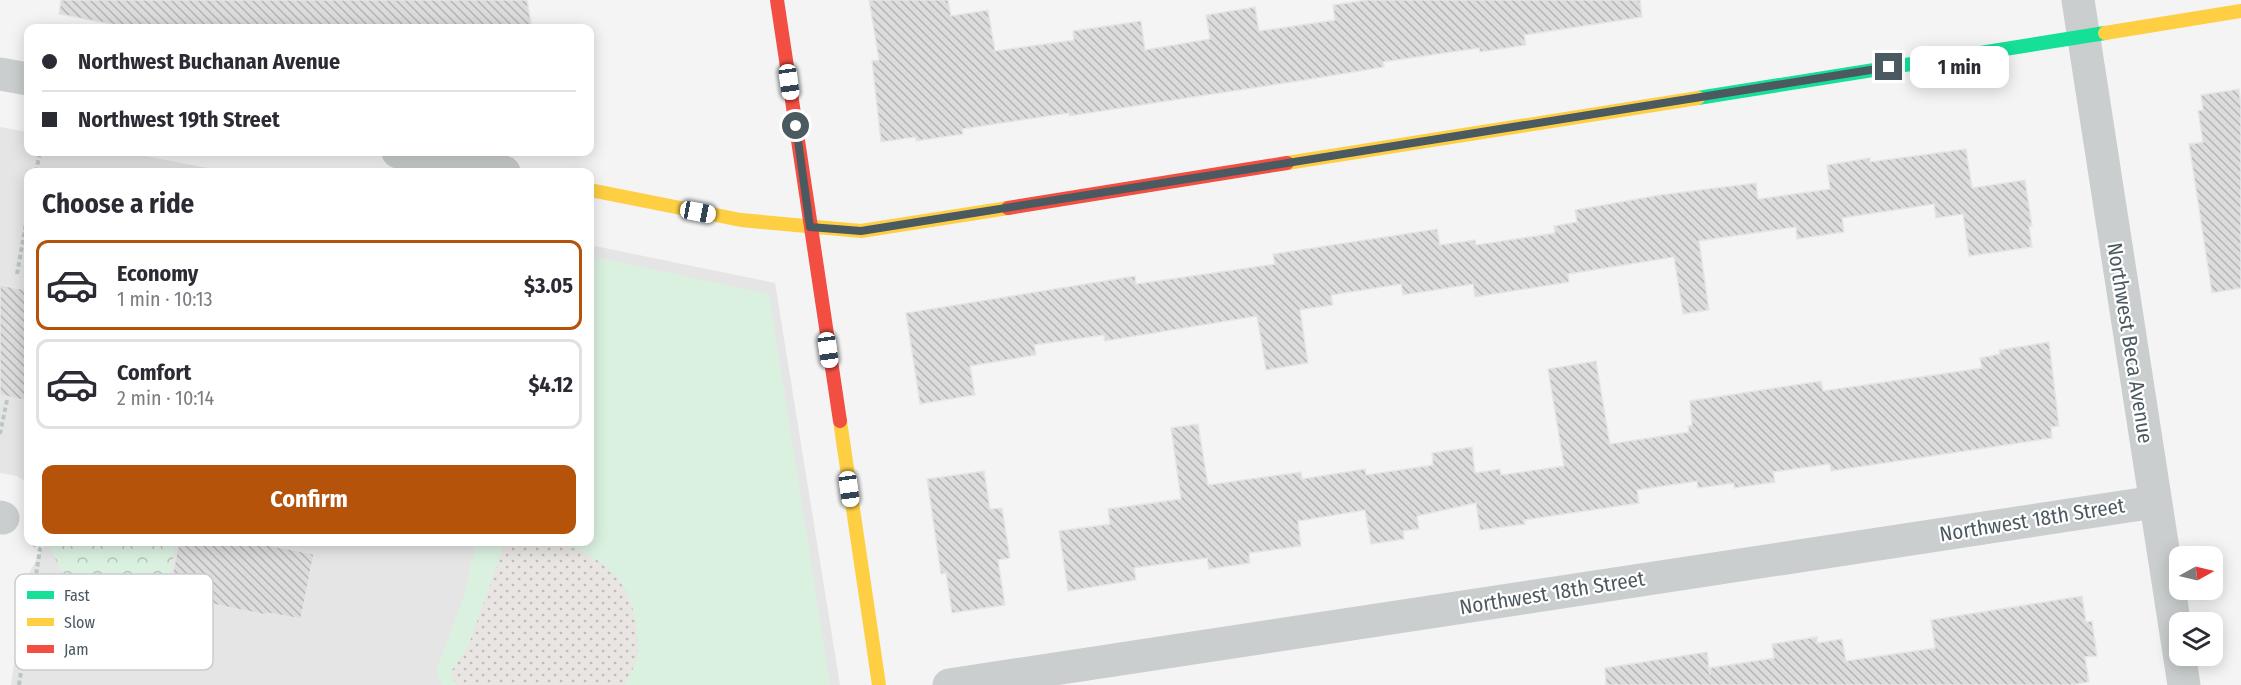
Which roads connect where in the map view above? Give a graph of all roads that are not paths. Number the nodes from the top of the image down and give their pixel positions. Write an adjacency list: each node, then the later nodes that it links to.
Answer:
1 (777, 0): 10 (street)
2 (2078, 0): 4 (street, Northwest Beca Avenue)
3 (2241, 11): 4 (street)
4 (2084, 36): 10 (street); 11 (street, Northwest Beca Avenue)
5 (0, 74): 6 (street)
6 (24, 78)
7 (419, 156): 8 (street)
8 (483, 168)
9 (594, 191): 10 (street)
10 (810, 227): 12 (street)
11 (2155, 502): 13 (street, Northwest 18th Street); 14 (street, Northwest Beca Avenue)
12 (879, 685)
13 (949, 685)
14 (2184, 685)

